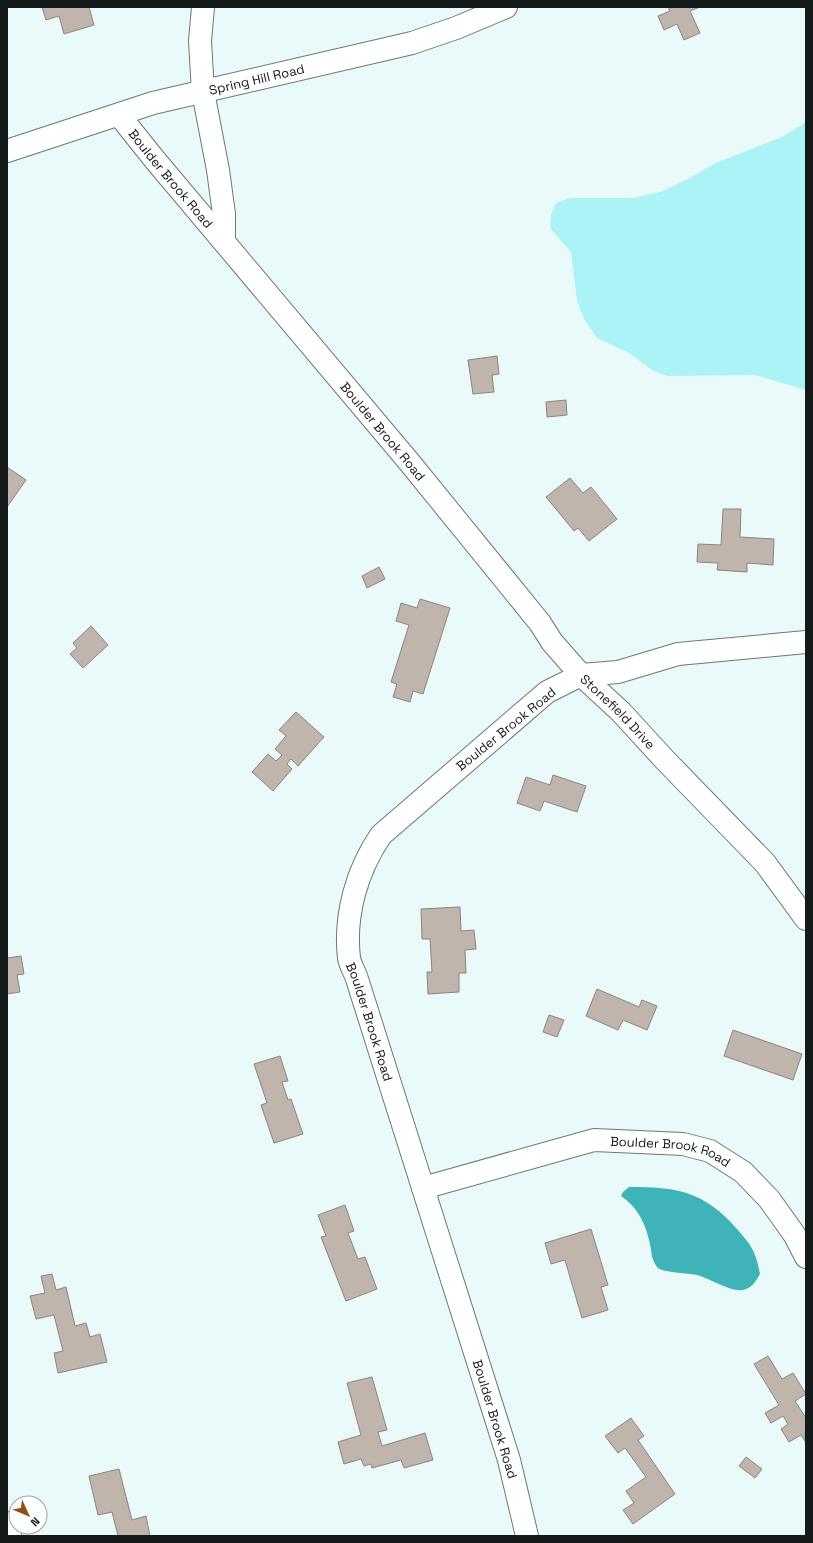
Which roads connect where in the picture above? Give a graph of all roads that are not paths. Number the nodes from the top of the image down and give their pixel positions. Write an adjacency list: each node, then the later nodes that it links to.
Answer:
1 (203, 7): 3 (street, Boulder Brook Road)
2 (506, 7): 3 (street, Spring Hill Road)
3 (202, 92): 4 (street, Spring Hill Road); 6 (street, Boulder Brook Road)
4 (119, 115): 5 (street, Spring Hill Road); 6 (street, Boulder Brook Road)
5 (7, 151)
6 (224, 241): 8 (street, Boulder Brook Road)
7 (806, 642): 8 (street, Stonefield Drive)
8 (581, 675): 9 (street, Stonefield Drive); 10 (street, Boulder Brook Road)
9 (806, 919)
10 (423, 1188): 11 (street, Boulder Brook Road); 14 (street, Boulder Brook Road)
11 (806, 1257)
12 (7, 1523): 13 (street)
13 (10, 1536)
14 (528, 1536)

